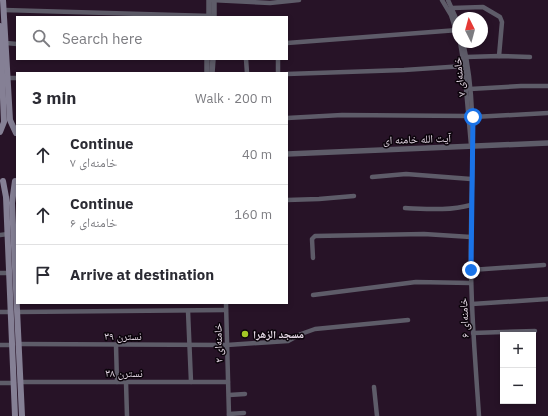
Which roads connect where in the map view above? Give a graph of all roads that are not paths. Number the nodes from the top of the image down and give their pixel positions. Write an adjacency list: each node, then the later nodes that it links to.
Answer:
1 (3, 0): 9 (main road)
2 (209, 0): 3 (street); 12 (street)
3 (214, 0): 7 (street); 12 (street)
4 (299, 0): 7 (street)
5 (442, 0): 8 (street)
6 (448, 0): 8 (street)
7 (247, 1)
8 (451, 9): 10 (street); 11 (street); 20 (street)
9 (4, 10): 12 (street); 15 (main road)
10 (452, 12)
11 (452, 12)
12 (212, 16)
13 (0, 26): 15 (main road)
14 (452, 30): 16 (street)
15 (2, 43): 17 (street); 34 (main road)
16 (288, 43)
17 (16, 44)
18 (461, 48): 27 (street, خامنه‌ای ۷)
19 (464, 48): 21 (street, خامنه‌ای ۷)
20 (499, 56): 21 (street); 22 (street)
21 (466, 57): 36 (street, خامنه‌ای ۷)
22 (530, 57)
23 (207, 60): 28 (street)
24 (213, 60): 29 (street)
25 (246, 60): 30 (street)
26 (278, 60): 31 (street)
27 (464, 66): 32 (street); 38 (street, خامنه‌ای ۷)
28 (207, 72)
29 (212, 72)
30 (246, 72)
31 (278, 72)
32 (288, 74)
33 (16, 78): 34 (street)
34 (3, 79): 40 (main road); 41 (main road)
35 (548, 86): 36 (street)
36 (470, 88): 38 (street, خامنه‌ای ۷)
37 (548, 113): 38 (street)
38 (470, 116): 39 (street); 43 (street, خامنه‌ای ۷)
39 (288, 118)
40 (0, 132): 41 (main road)
41 (16, 134)
42 (548, 143): 43 (street, آیت الله خامنه ای)
43 (472, 147): 44 (street, آیت الله خامنه ای); 48 (street, خامنه‌ای ۶)
44 (288, 154)
45 (372, 177): 48 (street)
46 (2, 179): 47 (main road); 50 (main road)
47 (16, 179): 50 (main road)
48 (471, 179): 52 (street, خامنه‌ای ۶)
49 (354, 196): 51 (street)
50 (9, 197): 55 (main road)
51 (288, 200)
52 (471, 205): 53 (street); 56 (street, خامنه‌ای ۶)
53 (405, 208)
54 (0, 235): 55 (street)
55 (13, 235): 61 (main road)
56 (471, 237): 57 (street); 59 (street, خامنه‌ای ۶)
57 (313, 258)
58 (544, 265): 59 (street)
59 (471, 270): 62 (street, خامنه‌ای ۶)
60 (0, 273): 61 (street)
61 (14, 273): 70 (main road)
62 (471, 283): 63 (street); 66 (street, خامنه‌ای ۶)
63 (313, 295)
64 (548, 299): 66 (street)
65 (226, 304): 67 (street, خامنه‌ای ۲)
66 (472, 304): 73 (street, خامنه‌ای ۶)
67 (226, 310): 68 (street); 78 (street, خامنه‌ای ۲)
68 (188, 311): 70 (street); 77 (street)
69 (0, 312): 70 (street)
70 (14, 312): 75 (main road)
71 (408, 320): 78 (street, نسترن ۳۹)
72 (535, 331): 73 (street)
73 (473, 333): 95 (street, خامنه‌ای ۶)
74 (0, 345): 75 (street, نسترن ۳۹)
75 (15, 345): 76 (street, نسترن ۳۹); 79 (main road)
76 (116, 345): 77 (street, نسترن ۳۹); 80 (street)
77 (189, 345): 78 (street, نسترن ۳۹); 82 (street)
78 (227, 345): 83 (street, خامنه‌ای ۲)
79 (17, 382): 80 (street, نسترن ۳۸); 84 (street, نسترن ۳۸); 88 (main road)
80 (117, 382): 81 (street, نسترن ۳۸)
81 (126, 382): 82 (street, نسترن ۳۸); 93 (street)
82 (191, 382): 83 (street, نسترن ۳۸)
83 (228, 382): 87 (street, خامنه‌ای ۲)
84 (0, 383)
85 (374, 387): 94 (street)
86 (245, 394): 87 (street)
87 (228, 395): 90 (street, خامنه‌ای ۲)
88 (18, 406): 91 (main road); 92 (main road)
89 (244, 413): 90 (street)
90 (229, 415)
91 (15, 416)
92 (22, 416)
93 (127, 416)
94 (377, 416)
95 (479, 416)

